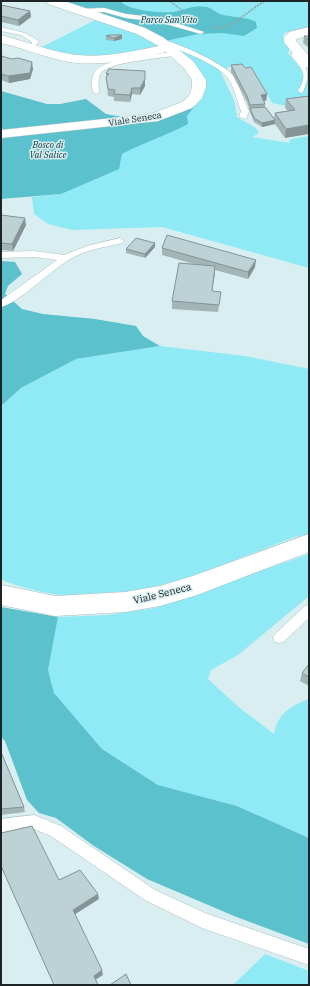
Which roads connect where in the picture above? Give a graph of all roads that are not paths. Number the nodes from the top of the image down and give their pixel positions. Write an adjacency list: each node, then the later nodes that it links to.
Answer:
1 (52, 1): 2 (street, Viale Seneca)
2 (80, 11): 5 (lane); 8 (street, Viale Seneca)
3 (1, 29): 7 (lane)
4 (309, 31): 9 (street)
5 (201, 32)
6 (1, 39): 7 (street)
7 (32, 47): 8 (street)
8 (168, 48): 12 (lane); 13 (lane); 14 (street, Viale Seneca)
9 (297, 50): 10 (street); 11 (lane)
10 (309, 64)
11 (301, 91)
12 (96, 92)
13 (243, 117)
14 (1, 134)
15 (120, 241): 17 (lane)
16 (1, 255): 17 (lane)
17 (65, 258): 18 (lane)
18 (1, 304)
19 (309, 544): 20 (street, Viale Seneca)
20 (4, 595)
21 (309, 610): 22 (lane)
22 (279, 638)
23 (1, 826): 24 (lane)
24 (309, 957)

